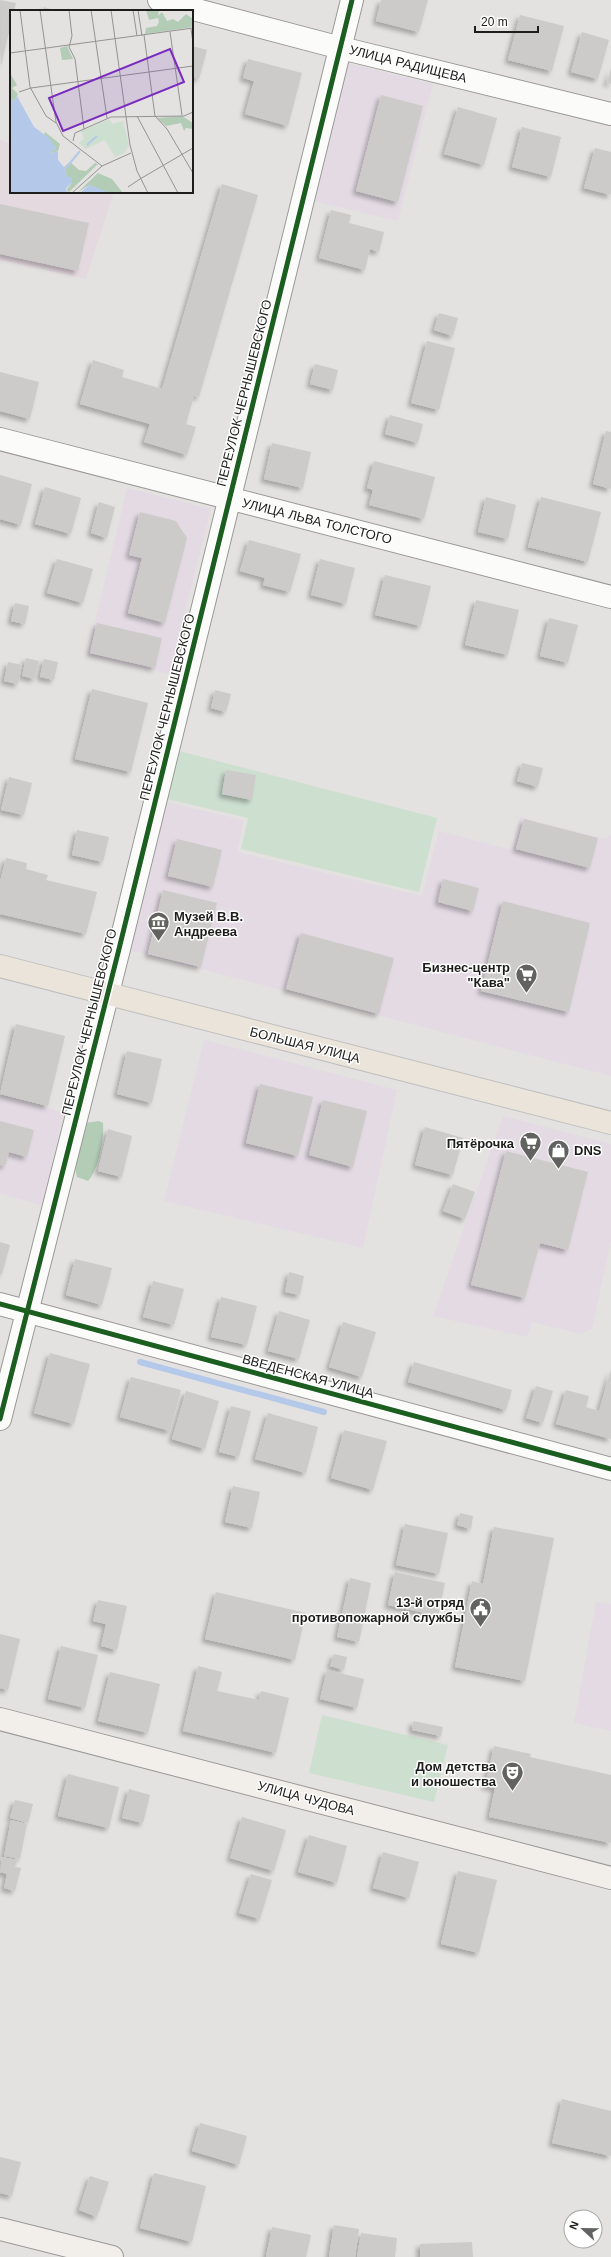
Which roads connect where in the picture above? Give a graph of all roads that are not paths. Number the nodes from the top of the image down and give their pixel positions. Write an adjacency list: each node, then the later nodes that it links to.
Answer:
1 (159, 0): 3 (street, УЛИЦА РАДИЩЕВА)
2 (352, 0): 3 (street, ПЕРЕУЛОК ЧЕРНЫШЕВСКОГО)
3 (341, 48): 4 (street, УЛИЦА РАДИЩЕВА); 6 (street, ПЕРЕУЛОК ЧЕРНЫШЕВСКОГО)
4 (611, 114)
5 (0, 438): 6 (street, УЛИЦА ЛЬВА ТОЛСТОГО)
6 (229, 498): 7 (street, УЛИЦА ЛЬВА ТОЛСТОГО); 9 (street, ПЕРЕУЛОК ЧЕРНЫШЕВСКОГО)
7 (611, 597)
8 (0, 966): 9 (main road, БОЛЬШАЯ УЛИЦА)
9 (106, 994): 10 (main road, БОЛЬШАЯ УЛИЦА); 12 (street, ПЕРЕУЛОК ЧЕРНЫШЕВСКОГО)
10 (611, 1123)
11 (0, 1304): 12 (street, ВВЕДЕНСКАЯ УЛИЦА)
12 (28, 1312): 13 (street, ПЕРЕУЛОК ЧЕРНЫШЕВСКОГО); 14 (street, ВВЕДЕНСКАЯ УЛИЦА)
13 (0, 1419)
14 (611, 1469)
15 (0, 1719): 16 (street, УЛИЦА ЧУДОВА)
16 (611, 1878)
17 (0, 2229): 18 (street)
18 (112, 2257)

